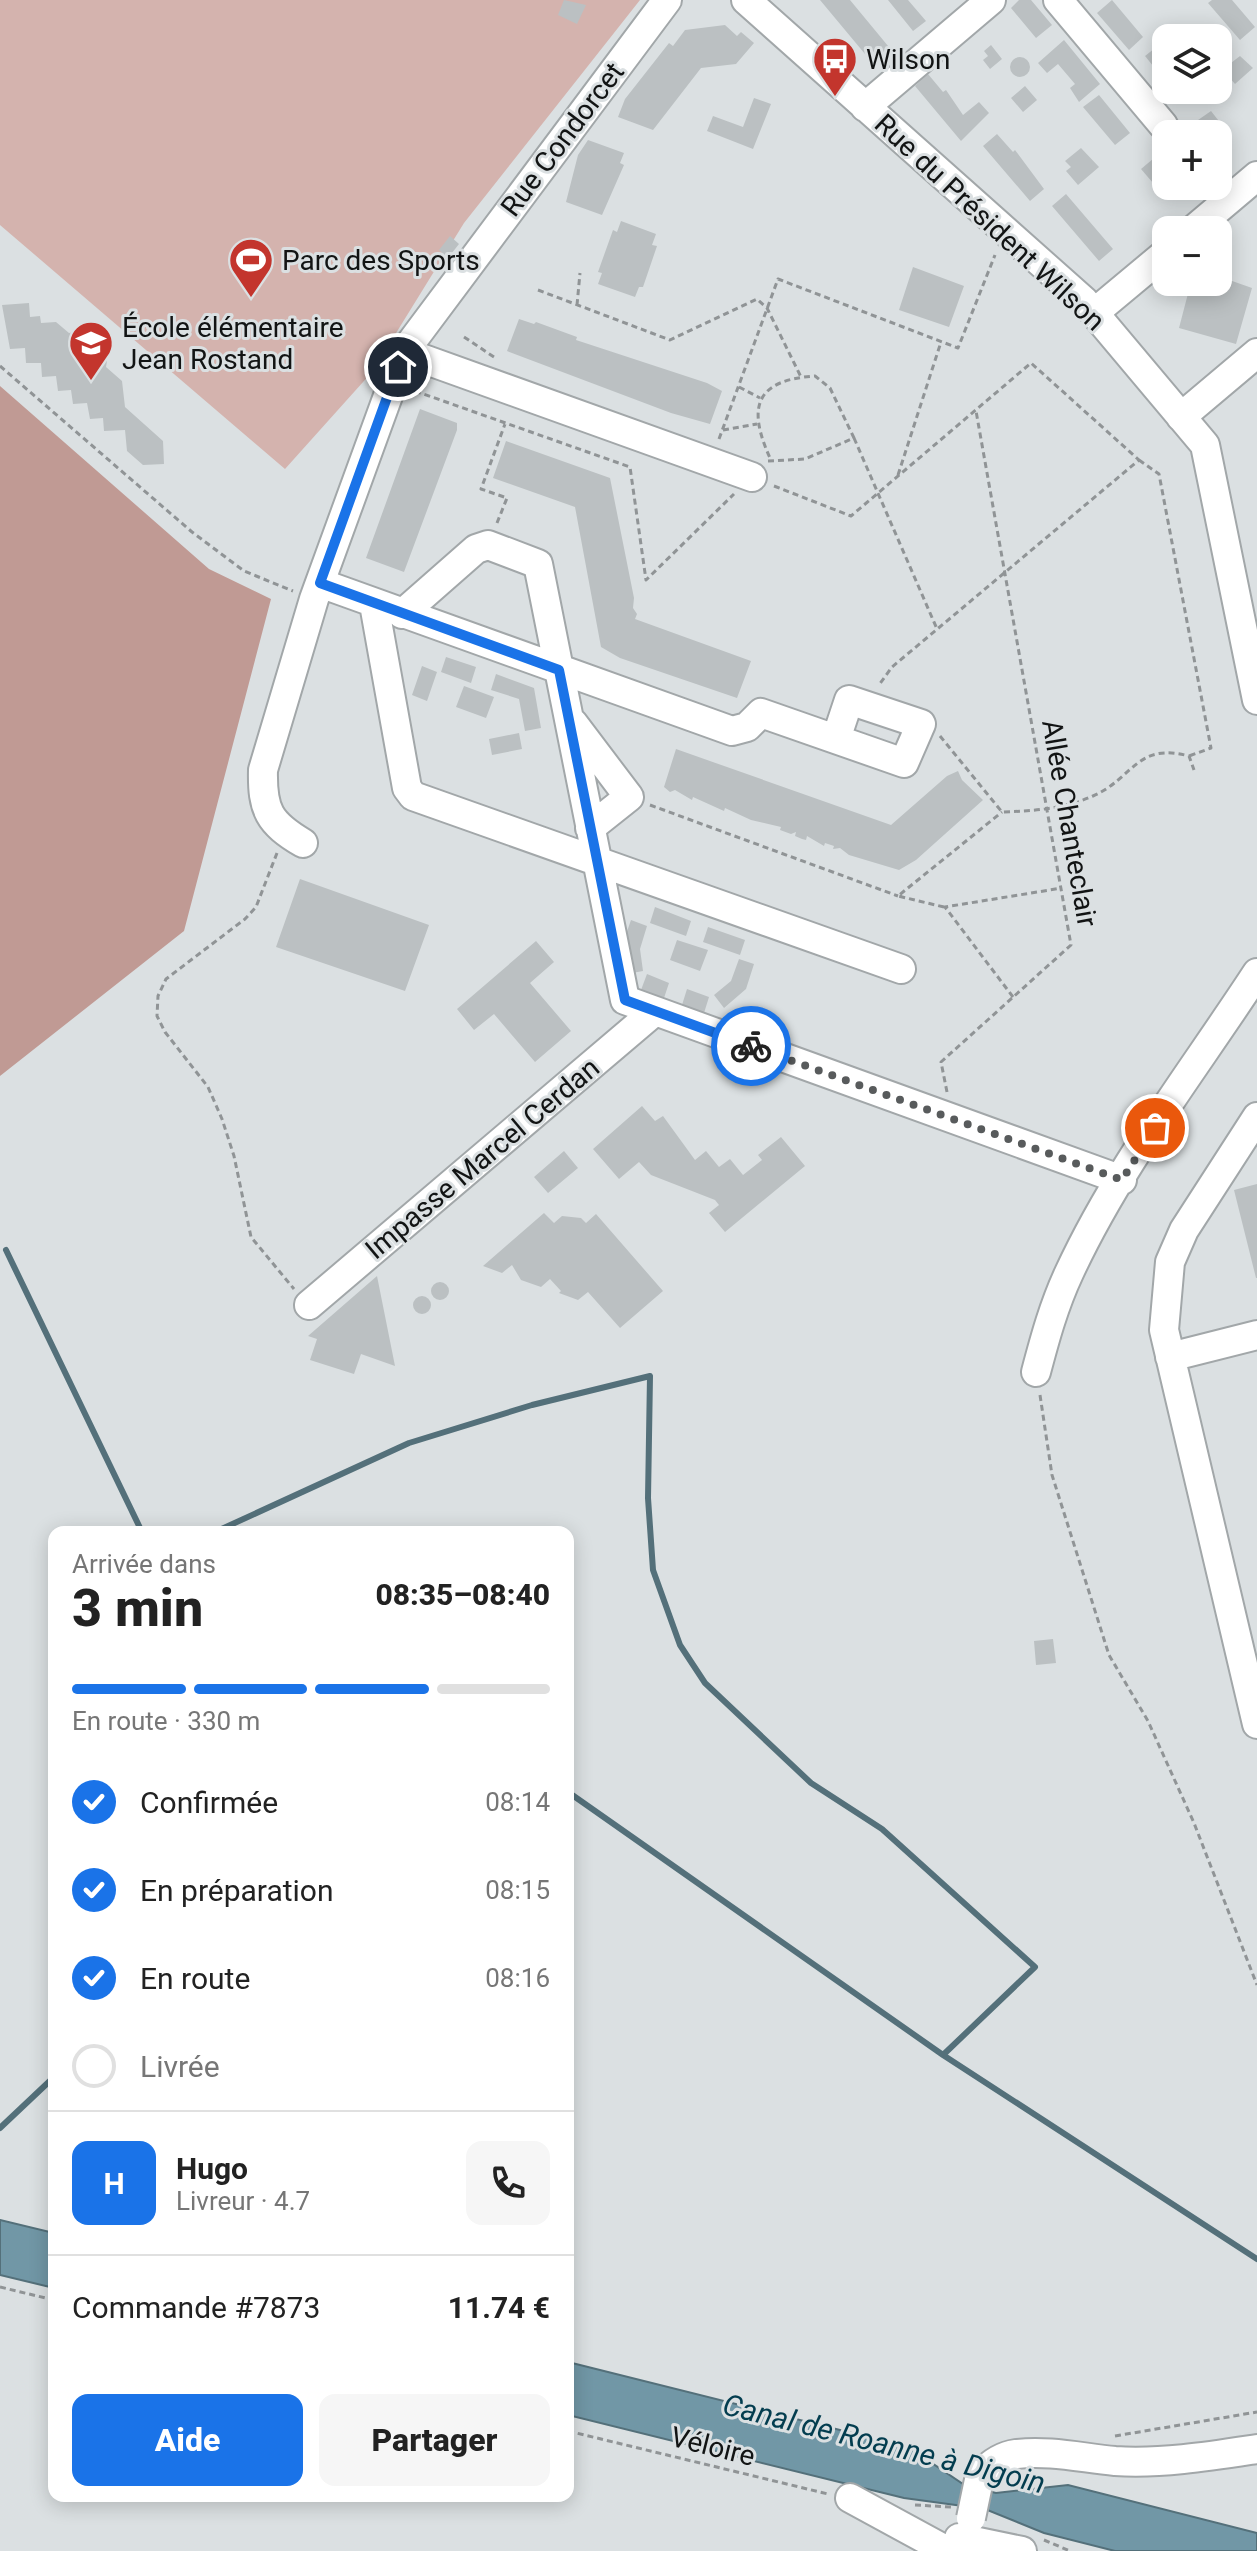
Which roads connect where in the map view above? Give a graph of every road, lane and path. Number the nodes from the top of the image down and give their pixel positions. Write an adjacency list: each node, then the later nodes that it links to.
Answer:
1 (667, 0): 17 (street, Rue Condorcet)
2 (746, 0): 5 (street, Rue du Président Wilson)
3 (991, 0): 5 (street)
4 (1058, 0): 6 (street)
5 (865, 107): 9 (street, Rue du Président Wilson)
6 (1159, 120)
7 (1257, 176): 8 (street)
8 (1210, 216)
9 (1005, 229): 15 (street, Rue du Président Wilson); 16 (path)
10 (1152, 265): 15 (street)
11 (580, 273): 13 (path)
12 (538, 290): 13 (path)
13 (577, 305): 14 (path)
14 (767, 308): 16 (path); 20 (path); 22 (path)
15 (1094, 313): 25 (street, Rue du Président Wilson)
16 (941, 342): 34 (path)
17 (404, 352): 21 (street, Rue Condorcet); 32 (street)
18 (1257, 353): 25 (street)
19 (0, 366): 38 (path)
20 (801, 377): 23 (path); 29 (path)
21 (392, 383): 26 (path); 38 (street, Rue Condorcet)
22 (739, 387): 23 (path); 28 (path)
23 (762, 398): 27 (path)
24 (976, 410): 30 (path); 34 (path); 37 (path, Allée Chanteclair)
25 (1181, 417): 41 (street, Rue du Président Wilson)
26 (505, 423): 33 (path); 36 (path)
27 (757, 424): 28 (path); 33 (path)
28 (723, 430): 32 (path)
29 (854, 438): 31 (path); 35 (path)
30 (1139, 460): 37 (path); 49 (path)
31 (787, 461)
32 (711, 462): 33 (street)
33 (761, 468): 35 (path)
34 (898, 477): 35 (path)
35 (878, 493): 42 (path)
36 (488, 545): 40 (street); 43 (street)
37 (1007, 572): 42 (path); 52 (path, Allée Chanteclair)
38 (317, 591): 39 (street); 55 (street, Rue Condorcet)
39 (374, 604): 40 (street); 56 (street)
40 (402, 614): 43 (street)
41 (1250, 627): 44 (street, Rue du Président Wilson)
42 (937, 630): 45 (path)
43 (559, 670): 46 (street); 48 (street)
44 (1257, 700)
45 (866, 706): 47 (street); 48 (street)
46 (568, 717): 51 (street); 54 (street)
47 (921, 724): 48 (street); 53 (path)
48 (836, 739)
49 (1189, 756): 50 (path); 52 (path)
50 (1194, 770)
51 (629, 797): 54 (street); 58 (path)
52 (1048, 810): 53 (path); 57 (path, Allée Chanteclair)
53 (1002, 812): 58 (path)
54 (590, 828): 56 (street)
55 (292, 837): 67 (path)
56 (597, 861): 60 (street); 63 (street)
57 (1062, 888): 59 (path); 62 (path, Allée Chanteclair)
58 (898, 896): 59 (path)
59 (945, 907): 62 (path)
60 (901, 969)
61 (1257, 973): 66 (street)
62 (1013, 997): 65 (path, Allée Chanteclair)
63 (655, 1011): 65 (street); 67 (street, Impasse Marcel Cerdan)
64 (1257, 1117): 69 (street)
65 (952, 1120): 66 (street)
66 (1122, 1180): 70 (street)
67 (309, 1305)
68 (1257, 1335): 69 (street)
69 (1170, 1357): 71 (street)
70 (1036, 1372): 72 (path)
71 (1257, 1724)
72 (1257, 1985)
73 (0, 2287): 74 (path)
74 (48, 2299)
75 (1257, 2412): 77 (path)
76 (574, 2432): 79 (path, Véloire)
77 (1102, 2438)
78 (1257, 2449): 80 (street, bridge)
79 (850, 2498): 80 (street)
80 (952, 2539): 81 (street)
81 (1022, 2551)

